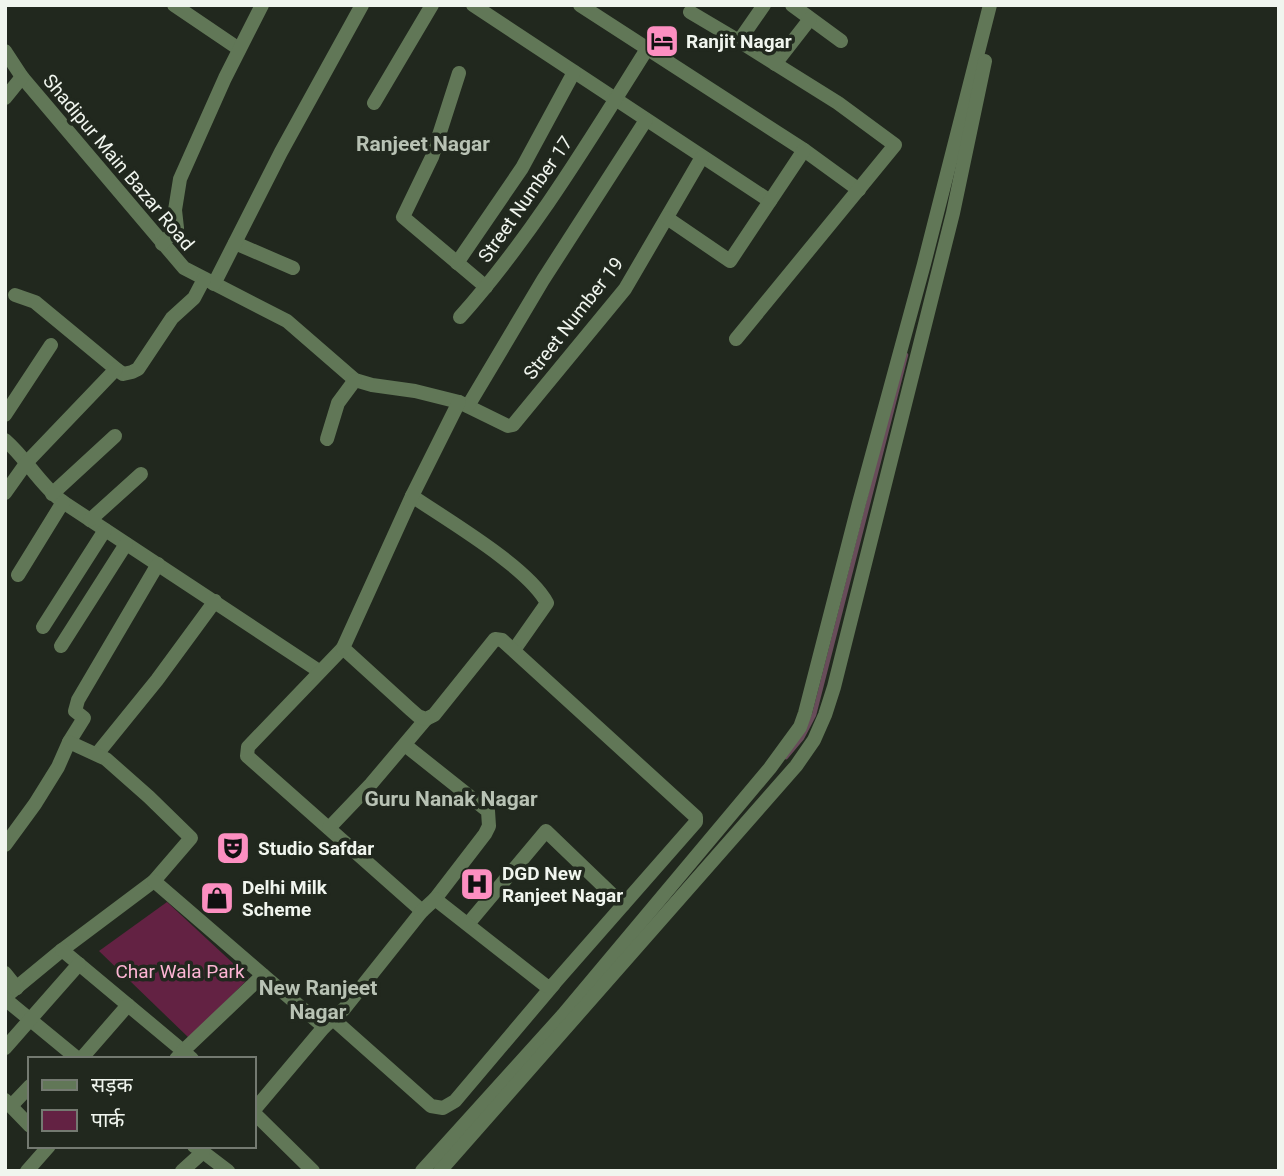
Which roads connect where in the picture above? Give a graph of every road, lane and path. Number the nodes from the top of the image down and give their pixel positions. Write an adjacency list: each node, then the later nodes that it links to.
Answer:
1 (174, 5): 15 (street)
2 (262, 5): 15 (street)
3 (362, 5): 31 (street)
4 (432, 5): 24 (street)
5 (473, 5): 20 (street)
6 (580, 5): 16 (street)
7 (764, 5): 13 (street)
8 (792, 5): 12 (street)
9 (990, 5): 101 (street)
10 (999, 5): 102 (street)
11 (687, 7): 13 (street)
12 (810, 19): 14 (street); 18 (street)
13 (739, 41): 18 (street)
14 (841, 41)
15 (239, 49): 32 (street)
16 (648, 49): 23 (street, Street Number 17); 26 (street)
17 (5, 51): 21 (street, Shadipur Main Bazar Road)
18 (775, 64): 28 (street)
19 (459, 72): 33 (street)
20 (574, 72): 23 (street); 33 (street)
21 (22, 77): 22 (street); 32 (street, Shadipur Main Bazar Road)
22 (5, 98)
23 (615, 100): 25 (street); 36 (street, Street Number 17)
24 (374, 103)
25 (646, 120): 27 (street); 43 (street)
26 (804, 150): 28 (street); 29 (street)
27 (702, 156): 29 (street); 30 (street, Street Number 19)
28 (859, 190): 39 (street)
29 (770, 201): 30 (street)
30 (667, 218): 45 (street, Street Number 19)
31 (235, 243): 34 (street); 35 (street)
32 (162, 244): 35 (street, Shadipur Main Bazar Road)
33 (457, 263): 36 (street)
34 (293, 268)
35 (209, 282): 41 (street); 42 (street, Shadipur Main Bazar Road)
36 (486, 288): 38 (street, Street Number 17)
37 (15, 295): 41 (street)
38 (460, 317)
39 (736, 339)
40 (51, 345): 44 (street)
41 (116, 369): 49 (street)
42 (355, 380): 43 (street, Shadipur Main Bazar Road); 47 (street)
43 (463, 404): 45 (street, Shadipur Main Bazar Road); 52 (street)
44 (5, 415)
45 (511, 426)
46 (115, 436): 53 (street)
47 (327, 439)
48 (5, 440): 49 (street)
49 (27, 462): 51 (street); 53 (street)
50 (141, 474): 54 (street)
51 (5, 493)
52 (412, 496): 62 (street); 63 (street)
53 (57, 498): 54 (street); 58 (street)
54 (90, 520): 55 (street)
55 (106, 530): 56 (street); 60 (street)
56 (126, 544): 57 (street); 61 (street)
57 (158, 564): 59 (street); 66 (street)
58 (18, 575)
59 (215, 601): 64 (street); 68 (street)
60 (43, 626)
61 (61, 646)
62 (343, 648): 64 (street); 65 (street)
63 (514, 650): 65 (street); 74 (street)
64 (319, 671): 70 (street)
65 (426, 719): 67 (street)
66 (69, 742): 68 (street); 69 (street)
67 (405, 745): 70 (street); 73 (street)
68 (97, 754): 72 (street)
69 (10, 826): 71 (street)
70 (329, 828): 75 (street)
71 (5, 845)
72 (154, 881): 77 (street); 80 (street)
73 (435, 899): 75 (street); 76 (street)
74 (623, 905): 76 (street); 81 (street)
75 (422, 911): 85 (street)
76 (468, 924): 81 (street)
77 (62, 950): 78 (street); 82 (street)
78 (79, 964): 83 (street); 84 (street)
79 (5, 973): 82 (street)
80 (262, 975): 85 (street); 88 (street)
81 (554, 984): 85 (street)
82 (9, 995): 84 (street)
83 (128, 1004): 88 (street); 89 (street)
84 (31, 1020): 86 (street); 87 (street)
85 (329, 1023): 92 (street)
86 (5, 1048)
87 (60, 1053)
88 (184, 1056)
89 (82, 1057)
90 (28, 1088): 91 (street)
91 (8, 1103): 94 (street)
92 (256, 1110)
93 (256, 1114): 100 (street)
94 (28, 1124)
95 (47, 1148): 97 (street)
96 (198, 1149): 98 (street); 99 (street)
97 (27, 1171)
98 (182, 1171)
99 (228, 1171)
100 (313, 1171)
101 (422, 1171)
102 (440, 1171)

